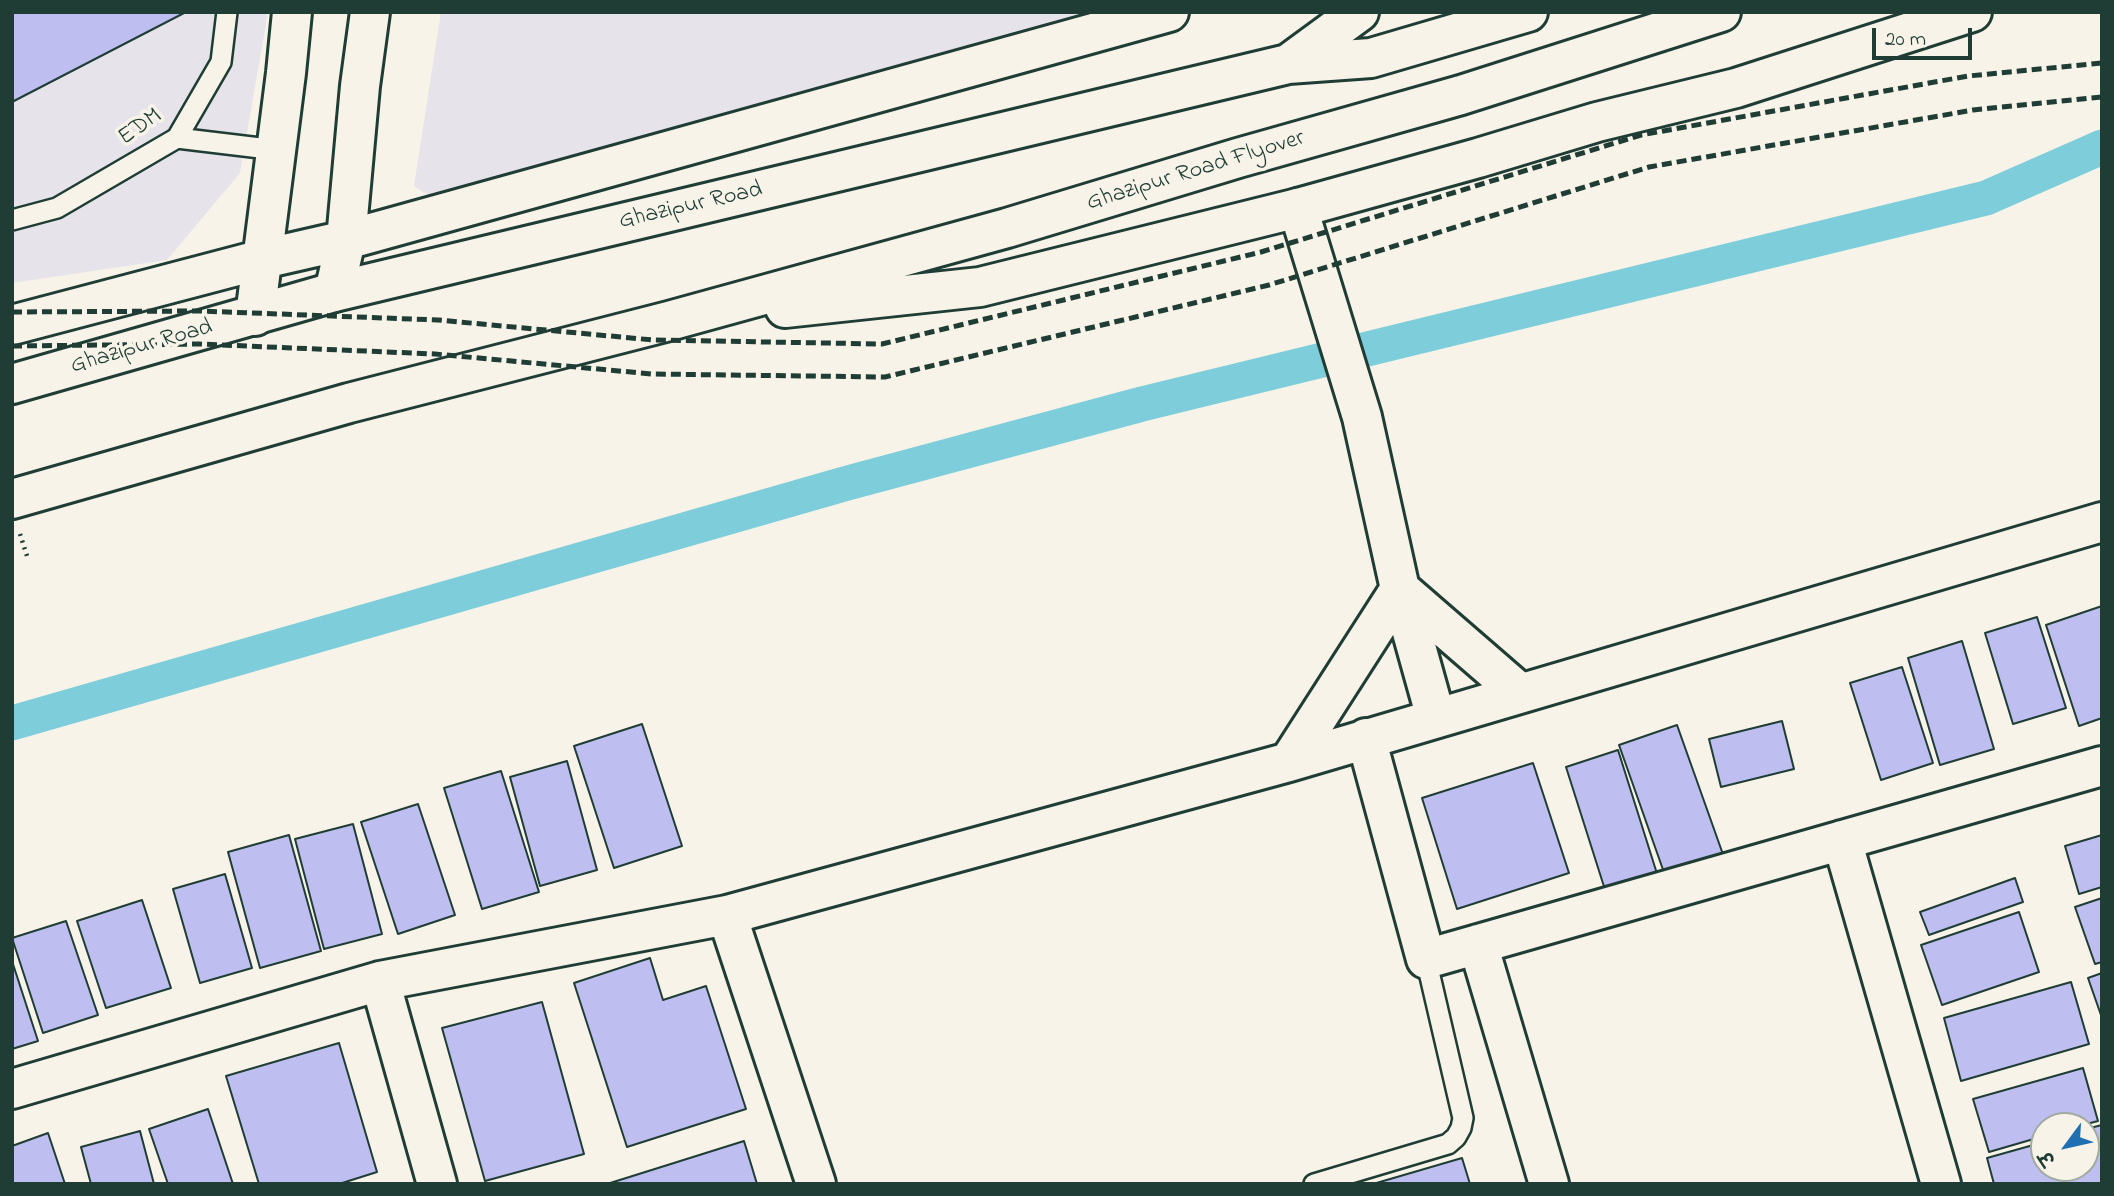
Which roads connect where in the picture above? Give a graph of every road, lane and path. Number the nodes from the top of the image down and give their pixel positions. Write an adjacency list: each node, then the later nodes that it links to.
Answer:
1 (227, 12): 10 (lane, EDM)
2 (292, 12): 11 (street)
3 (370, 12): 14 (street)
4 (1169, 12): 14 (street)
5 (1359, 12): 9 (street, Ghazipur Road)
6 (1528, 12): 9 (street)
7 (1721, 12): 18 (street, Ghazipur Road Flyover)
8 (1972, 12): 12 (street)
9 (1288, 64): 16 (street, Ghazipur Road)
10 (177, 138): 11 (lane); 13 (lane, EDM)
11 (276, 150): 15 (street)
12 (1298, 208): 18 (street); 23 (street)
13 (12, 220)
14 (346, 240): 15 (street); 16 (street)
15 (263, 259): 17 (street); 19 (street)
16 (334, 292): 17 (street, Ghazipur Road)
17 (256, 316): 20 (street, Ghazipur Road)
18 (668, 320): 21 (street)
19 (12, 326)
20 (12, 384)
21 (12, 499)
22 (2102, 522): 24 (street)
23 (1400, 589): 24 (street); 25 (street); 27 (street)
24 (1520, 693): 25 (street)
25 (1436, 718): 26 (street)
26 (1366, 738): 27 (street); 32 (street)
27 (1289, 762): 30 (street)
28 (2102, 766): 29 (street)
29 (1842, 840): 31 (street); 39 (street)
30 (727, 915): 33 (street); 36 (street)
31 (1478, 944): 32 (street); 38 (street)
32 (1426, 959): 37 (lane)
33 (380, 981): 34 (street); 35 (street)
34 (12, 1089)
35 (437, 1184)
36 (817, 1184)
37 (1314, 1184)
38 (1549, 1184)
39 (1941, 1184)

